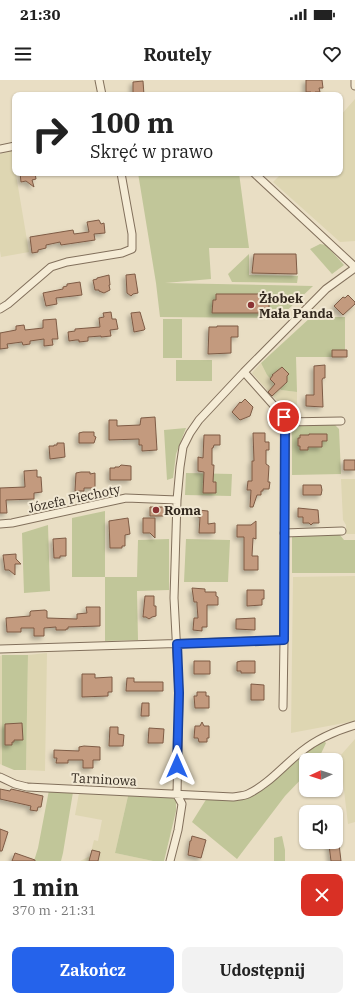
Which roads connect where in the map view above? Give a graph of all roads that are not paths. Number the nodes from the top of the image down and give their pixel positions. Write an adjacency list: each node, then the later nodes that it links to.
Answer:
1 (99, 80): 4 (street)
2 (355, 80): 3 (street)
3 (355, 86)
4 (101, 92)
5 (12, 147): 6 (street)
6 (0, 149)
7 (122, 176): 10 (street)
8 (257, 176): 9 (street)
9 (355, 267): 11 (street)
10 (0, 309)
11 (244, 372): 13 (street); 14 (street)
12 (341, 421): 13 (street)
13 (285, 422): 17 (street)
14 (177, 500): 15 (street, Józefa Piechoty); 19 (street)
15 (0, 524)
16 (342, 531): 17 (street)
17 (284, 533): 18 (street)
18 (284, 640): 19 (street); 21 (street)
19 (177, 644): 20 (street); 24 (street)
20 (0, 649)
21 (283, 707)
22 (355, 725): 24 (street, Tarninowa)
23 (0, 777): 24 (street, Tarninowa)
24 (177, 795): 25 (street)
25 (170, 861)

